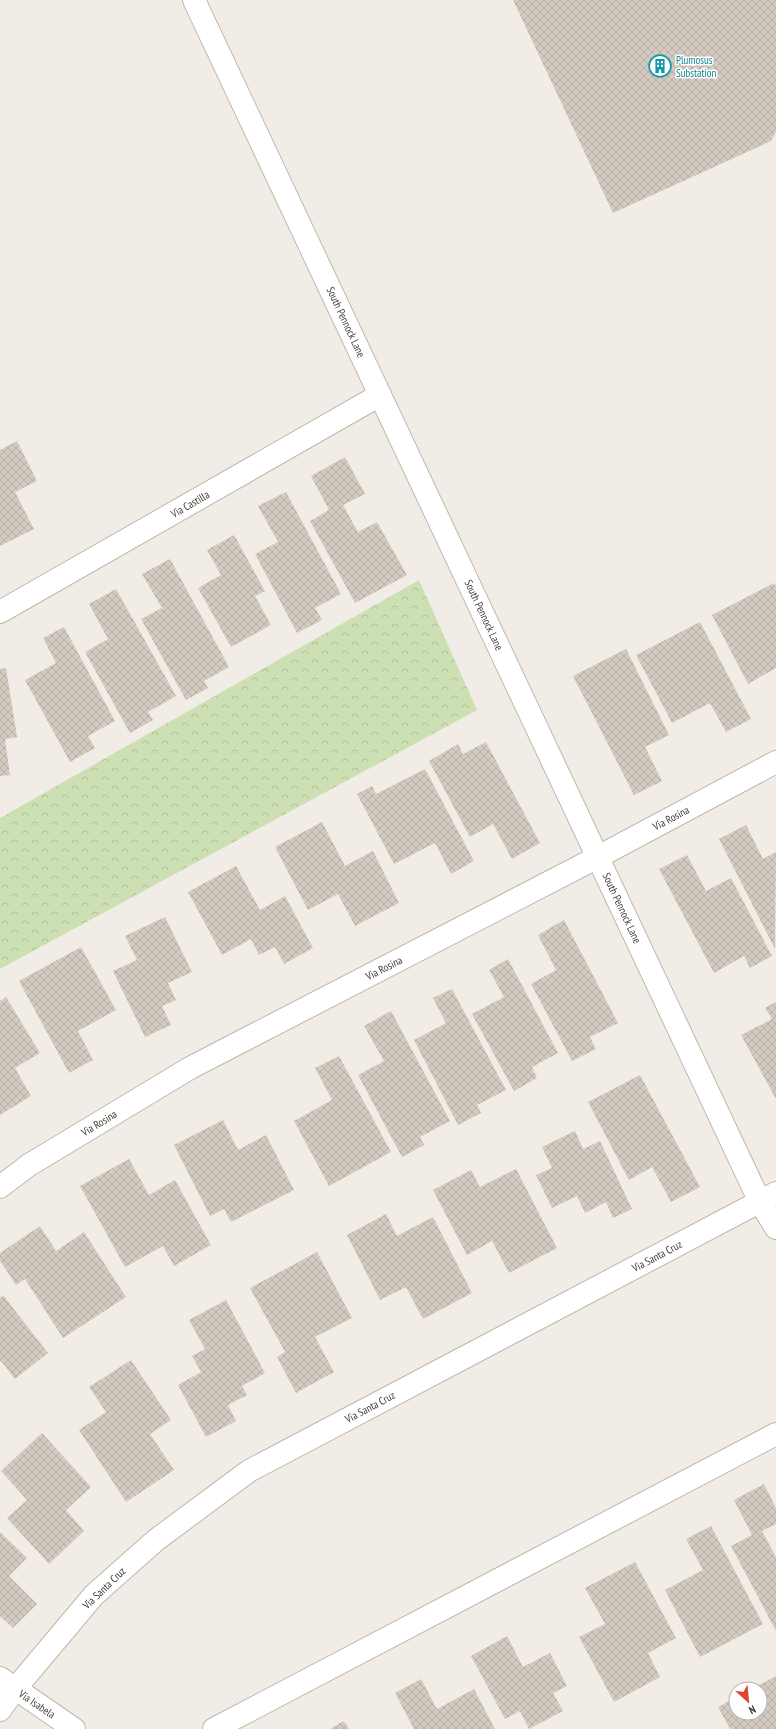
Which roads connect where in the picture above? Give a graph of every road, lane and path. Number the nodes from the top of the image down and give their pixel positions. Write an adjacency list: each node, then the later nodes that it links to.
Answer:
1 (194, 0): 2 (street, South Pennock Lane)
2 (380, 395): 3 (street, Via Castilla); 5 (street, South Pennock Lane)
3 (0, 612)
4 (776, 762): 5 (street, Via Rosina)
5 (598, 857): 6 (street, Via Rosina); 7 (street, South Pennock Lane)
6 (0, 1187)
7 (768, 1198): 8 (street, South Pennock Lane); 10 (street, Via Santa Cruz)
8 (776, 1228)
9 (776, 1434): 13 (street)
10 (7, 1683): 11 (street); 12 (street, Via Isabela)
11 (0, 1710)
12 (74, 1729)
13 (214, 1729)

